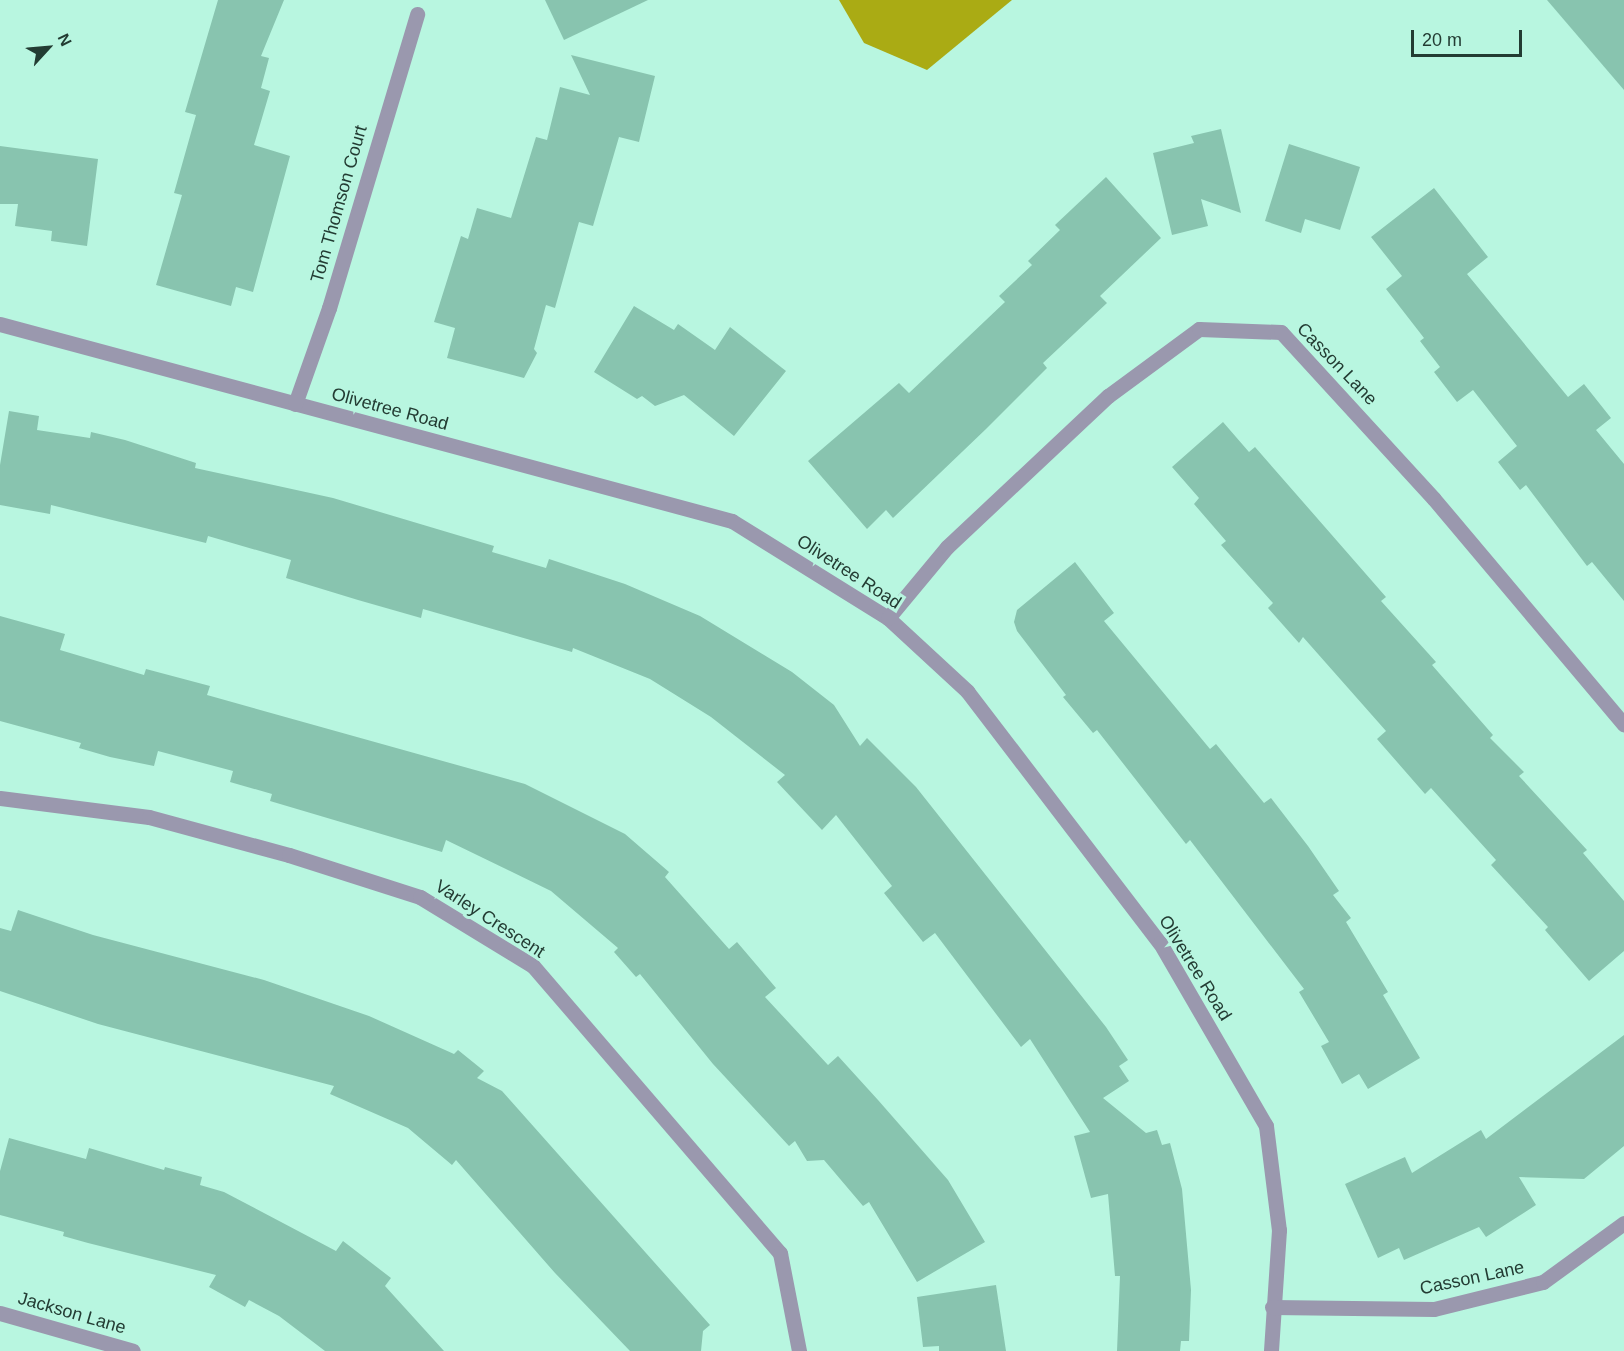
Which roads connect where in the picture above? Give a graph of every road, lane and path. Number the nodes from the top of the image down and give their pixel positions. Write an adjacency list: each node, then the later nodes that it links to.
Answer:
1 (417, 14): 3 (street, Tom Thomson Court)
2 (0, 324): 3 (street, Olivetree Road)
3 (295, 404): 4 (street, Olivetree Road)
4 (888, 618): 5 (street, Casson Lane); 8 (street, Olivetree Road)
5 (1624, 725)
6 (0, 798): 11 (street, Varley Crescent)
7 (1624, 1223): 8 (street, Casson Lane)
8 (1272, 1307): 12 (street, Olivetree Road)
9 (0, 1313): 10 (street, Jackson Lane)
10 (133, 1351)
11 (799, 1351)
12 (1271, 1351)

